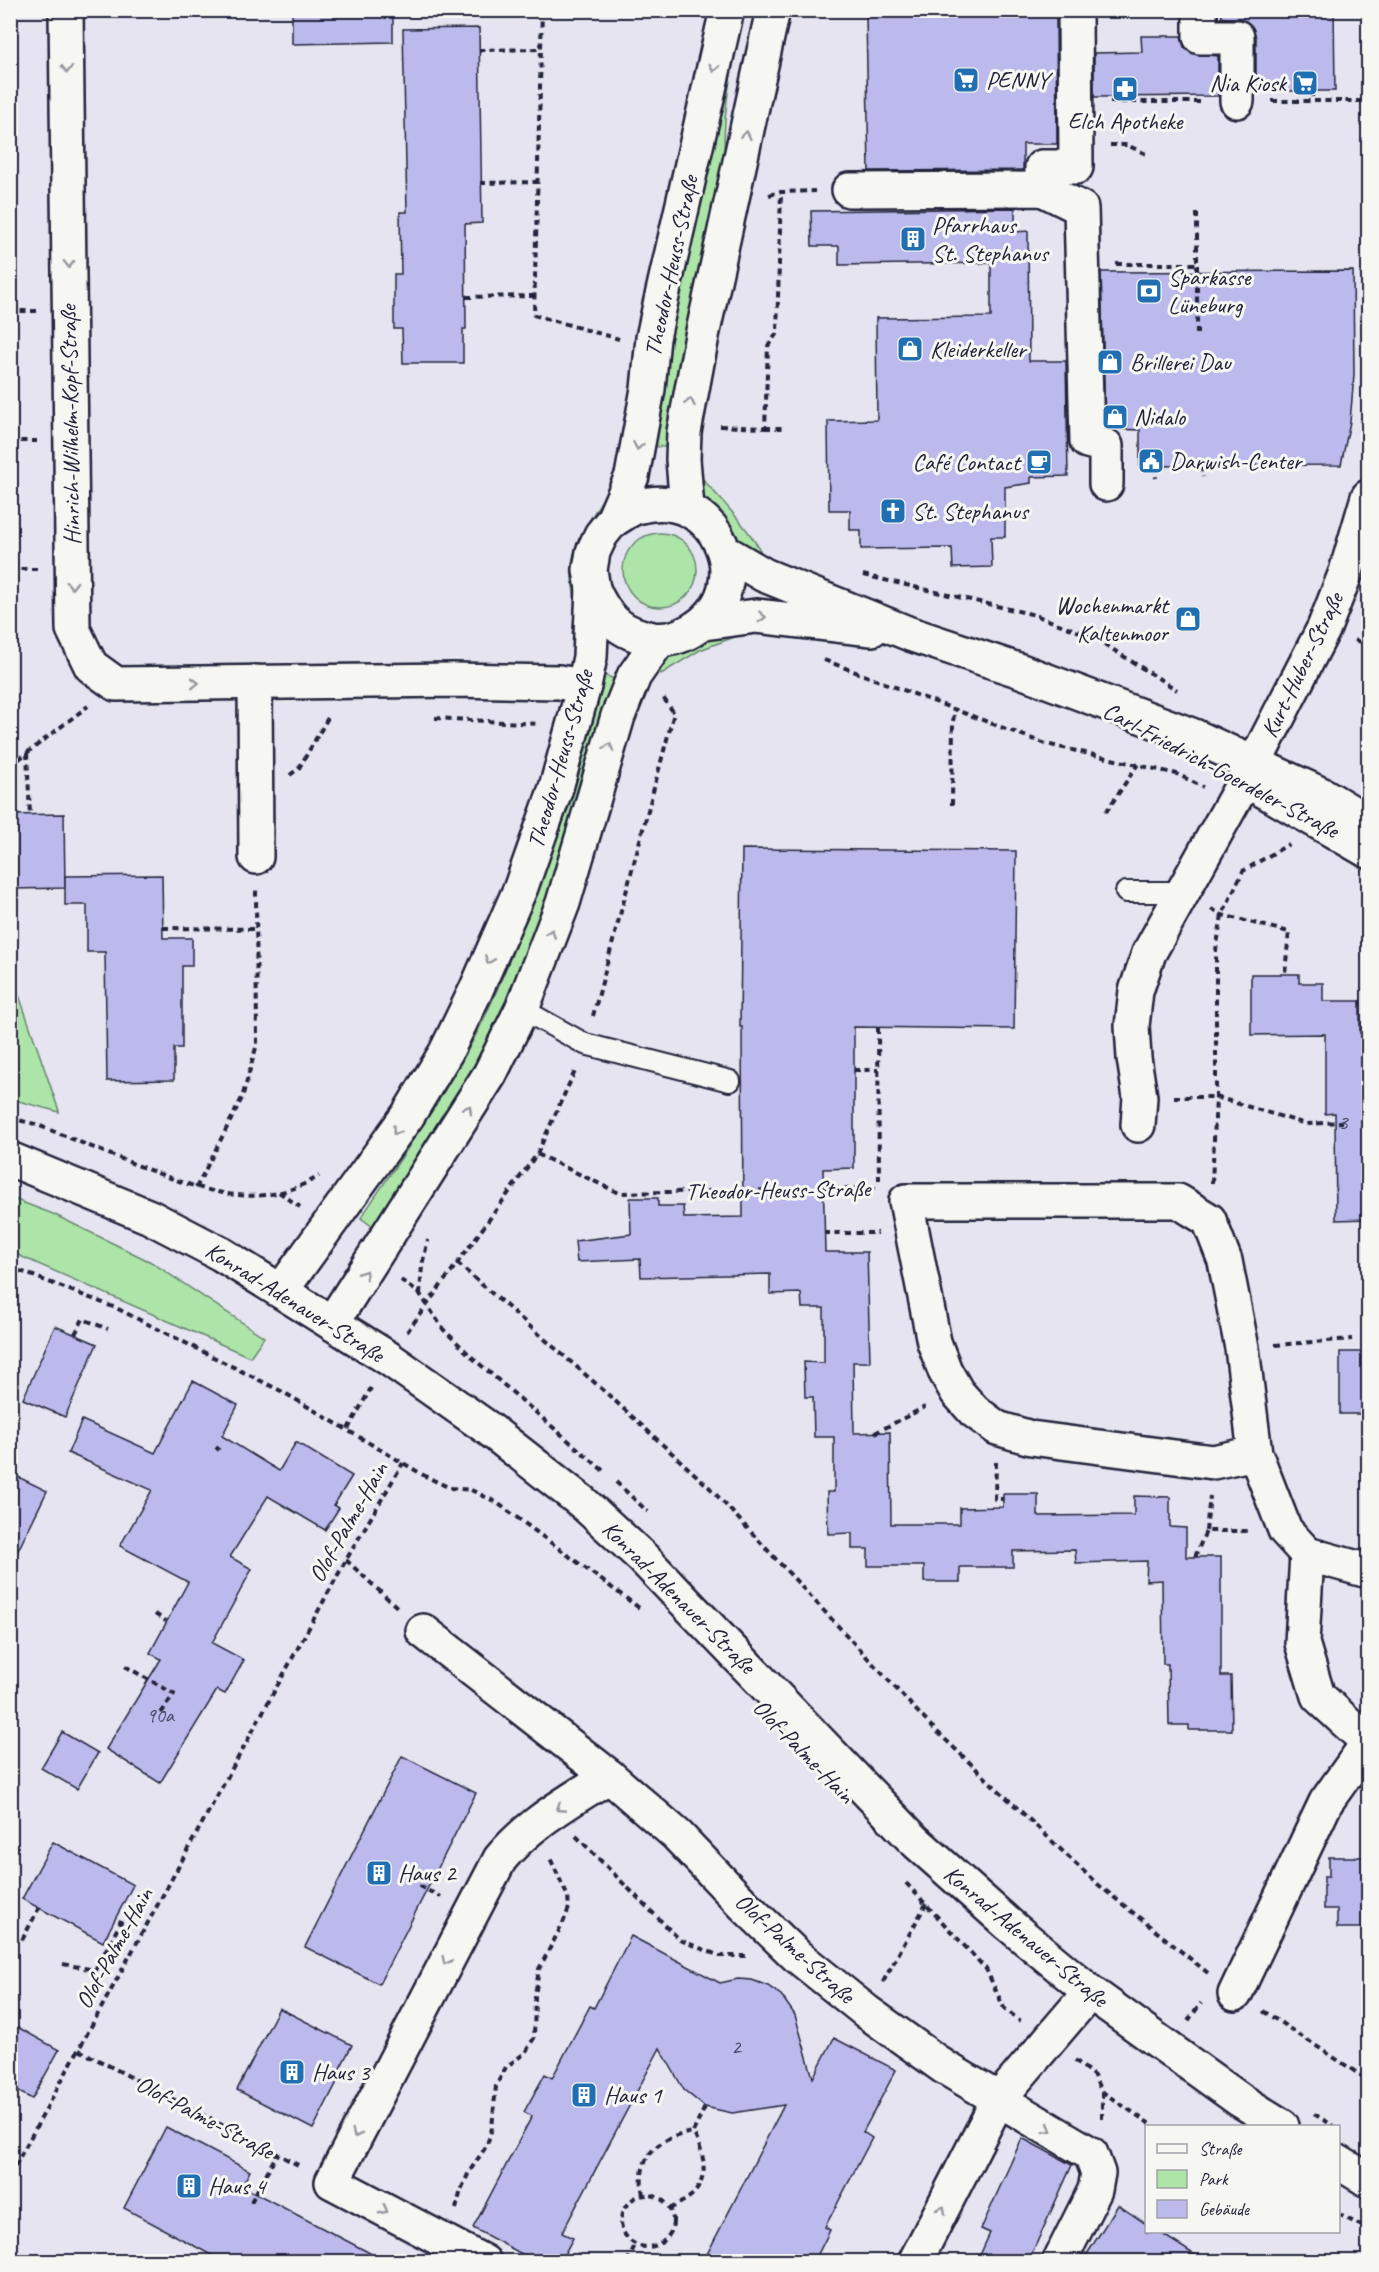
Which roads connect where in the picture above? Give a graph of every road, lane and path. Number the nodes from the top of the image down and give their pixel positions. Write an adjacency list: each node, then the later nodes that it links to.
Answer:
1 (66, 10): 45 (street, Hinrich-Wilhelm-Kopf-Straße, one-way to 45)
2 (542, 10): 7 (path)
3 (727, 10): 36 (street, Theodor-Heuss-Straße, one-way to 36)
4 (773, 10): 35 (street, Theodor-Heuss-Straße, one-way to 4)
5 (1075, 10): 16 (street)
6 (1200, 10): 13 (street)
7 (542, 49): 8 (path); 14 (path)
8 (479, 50)
9 (1312, 91): 11 (path)
10 (1124, 96): 12 (path)
11 (1312, 101)
12 (1124, 102)
13 (1237, 102)
14 (539, 182): 15 (path); 22 (path)
15 (480, 183)
16 (1042, 189): 17 (street); 20 (street)
17 (849, 190)
18 (781, 192): 27 (path)
19 (1197, 212): 21 (path)
20 (1082, 264): 21 (path); 33 (street)
21 (1197, 264): 24 (path)
22 (535, 296): 23 (path); 25 (path)
23 (466, 297)
24 (1197, 334)
25 (623, 340)
26 (712, 426): 27 (path)
27 (765, 428): 28 (path)
28 (783, 428)
29 (1154, 466): 32 (path)
30 (1202, 466): 31 (path)
31 (1203, 477)
32 (1156, 478)
33 (1106, 484)
34 (1368, 497): 54 (street, Kurt-Huber-Straße)
35 (687, 508): 36 (street, Theodor-Heuss-Straße); 37 (street, Theodor-Heuss-Straße)
36 (613, 520): 39 (street, Theodor-Heuss-Straße)
37 (725, 552): 40 (street, Theodor-Heuss-Straße); 41 (street, Carl-Friedrich-Goerdeler-Straße)
38 (862, 575): 47 (path)
39 (593, 589): 42 (street, Theodor-Heuss-Straße); 46 (street, Theodor-Heuss-Straße)
40 (704, 623): 41 (street, Carl-Friedrich-Goerdeler-Straße, one-way to 41); 42 (street, Theodor-Heuss-Straße)
41 (910, 634): 54 (street, Carl-Friedrich-Goerdeler-Straße)
42 (659, 640): 69 (street, Theodor-Heuss-Straße, one-way to 42)
43 (820, 659): 49 (path)
44 (255, 682): 45 (street, one-way to 44); 46 (street); 55 (street)
45 (116, 684): 52 (path)
46 (572, 684): 51 (path); 88 (street, Theodor-Heuss-Straße, one-way to 88)
47 (1180, 692)
48 (661, 694): 71 (path)
49 (955, 708): 56 (path); 57 (path)
50 (331, 712): 55 (path)
51 (432, 717)
52 (27, 752): 53 (path); 58 (path)
53 (10, 766)
54 (1250, 772): 59 (street, Carl-Friedrich-Goerdeler-Straße); 61 (street, Carl-Friedrich-Goerdeler-Straße); 64 (street, Kurt-Huber-Straße)
55 (255, 792): 62 (street)
56 (952, 806)
57 (1106, 812)
58 (30, 815)
59 (1368, 822)
60 (1298, 839): 65 (path)
61 (1368, 850)
62 (256, 856): 67 (path)
63 (1126, 892): 64 (lane)
64 (1184, 892): 65 (path); 76 (street, Kurt-Huber-Straße)
65 (1222, 915): 68 (path); 75 (path)
66 (163, 928): 67 (path)
67 (256, 929): 82 (path)
68 (1285, 973)
69 (522, 1009): 71 (lane); 91 (street, Theodor-Heuss-Straße, one-way to 69)
70 (878, 1028): 73 (path)
71 (585, 1044): 74 (lane); 79 (path)
72 (854, 1070): 73 (path)
73 (878, 1070): 83 (path)
74 (730, 1081)
75 (1216, 1097): 76 (path); 78 (path); 84 (path)
76 (1139, 1111)
77 (10, 1118): 82 (path)
78 (1344, 1122)
79 (537, 1154): 83 (path, Theodor-Heuss-Straße); 86 (path)
80 (10, 1159): 88 (street, Konrad-Adenauer-Straße)
81 (328, 1170): 82 (path)
82 (196, 1188)
83 (899, 1207): 84 (street); 85 (path); 96 (street)
84 (1209, 1220): 95 (street)
85 (824, 1233)
86 (457, 1263): 90 (path); 125 (path)
87 (10, 1267): 99 (path)
88 (281, 1291): 91 (street, Konrad-Adenauer-Straße)
89 (420, 1294): 90 (path)
90 (425, 1306): 100 (path)
91 (332, 1323): 124 (street, Konrad-Adenauer-Straße)
92 (108, 1329): 93 (path)
93 (75, 1334)
94 (1352, 1339): 95 (path)
95 (1242, 1348): 98 (street)
96 (957, 1392): 97 (path); 98 (street)
97 (875, 1433)
98 (1255, 1452): 103 (street)
99 (403, 1463): 106 (path, Olof-Palme-Hain); 109 (path, Olof-Palme-Hain)
100 (606, 1473)
101 (615, 1481): 102 (path)
102 (656, 1520)
103 (1286, 1530): 104 (street); 105 (path)
104 (1307, 1554): 107 (street); 114 (street)
105 (1195, 1557)
106 (346, 1560): 111 (path); 128 (path, Olof-Palme-Hain)
107 (1368, 1571)
108 (155, 1614): 110 (path)
109 (650, 1617)
110 (166, 1622)
111 (423, 1630): 115 (street, Olof-Palme-Straße)
112 (125, 1666): 113 (path)
113 (160, 1715)
114 (1368, 1743): 125 (street)
115 (609, 1776): 116 (street, one-way to 116); 122 (street, Olof-Palme-Straße)
116 (559, 1818): 122 (path); 140 (street, one-way to 140); 146 (path)
117 (902, 1879): 118 (path)
118 (926, 1904): 126 (path); 127 (path)
119 (39, 1908): 121 (path)
120 (115, 1919): 123 (path)
121 (22, 1940)
122 (797, 1956): 126 (street, Olof-Palme-Straße)
123 (63, 1964)
124 (1090, 1992): 127 (street); 132 (street, Konrad-Adenauer-Straße)
125 (1235, 1994): 129 (path)
126 (867, 2012): 130 (street, Olof-Palme-Straße)
127 (1048, 2041): 130 (street); 133 (path)
128 (79, 2050): 136 (path, Olof-Palme-Straße); 138 (path, Olof-Palme-Hain)
129 (1368, 2080)
130 (998, 2100): 150 (street, one-way to 130); 151 (street, Olof-Palme-Straße, one-way to 151)
131 (705, 2107): 135 (path)
132 (1294, 2117): 134 (path)
133 (1150, 2125)
134 (1326, 2125)
135 (693, 2132): 141 (path); 143 (path)
136 (277, 2154): 140 (path, Olof-Palme-Straße); 142 (path)
137 (1340, 2163): 139 (street)
138 (10, 2175)
139 (1368, 2180)
140 (332, 2182): 146 (street, one-way to 146)
141 (643, 2195): 143 (path); 147 (path)
142 (251, 2202)
143 (670, 2209): 147 (path)
144 (1340, 2215): 145 (path)
145 (1368, 2229)
146 (451, 2245): 148 (street)
147 (635, 2245): 149 (path)
148 (484, 2262)
149 (627, 2262)
150 (915, 2262)
151 (1059, 2262)

